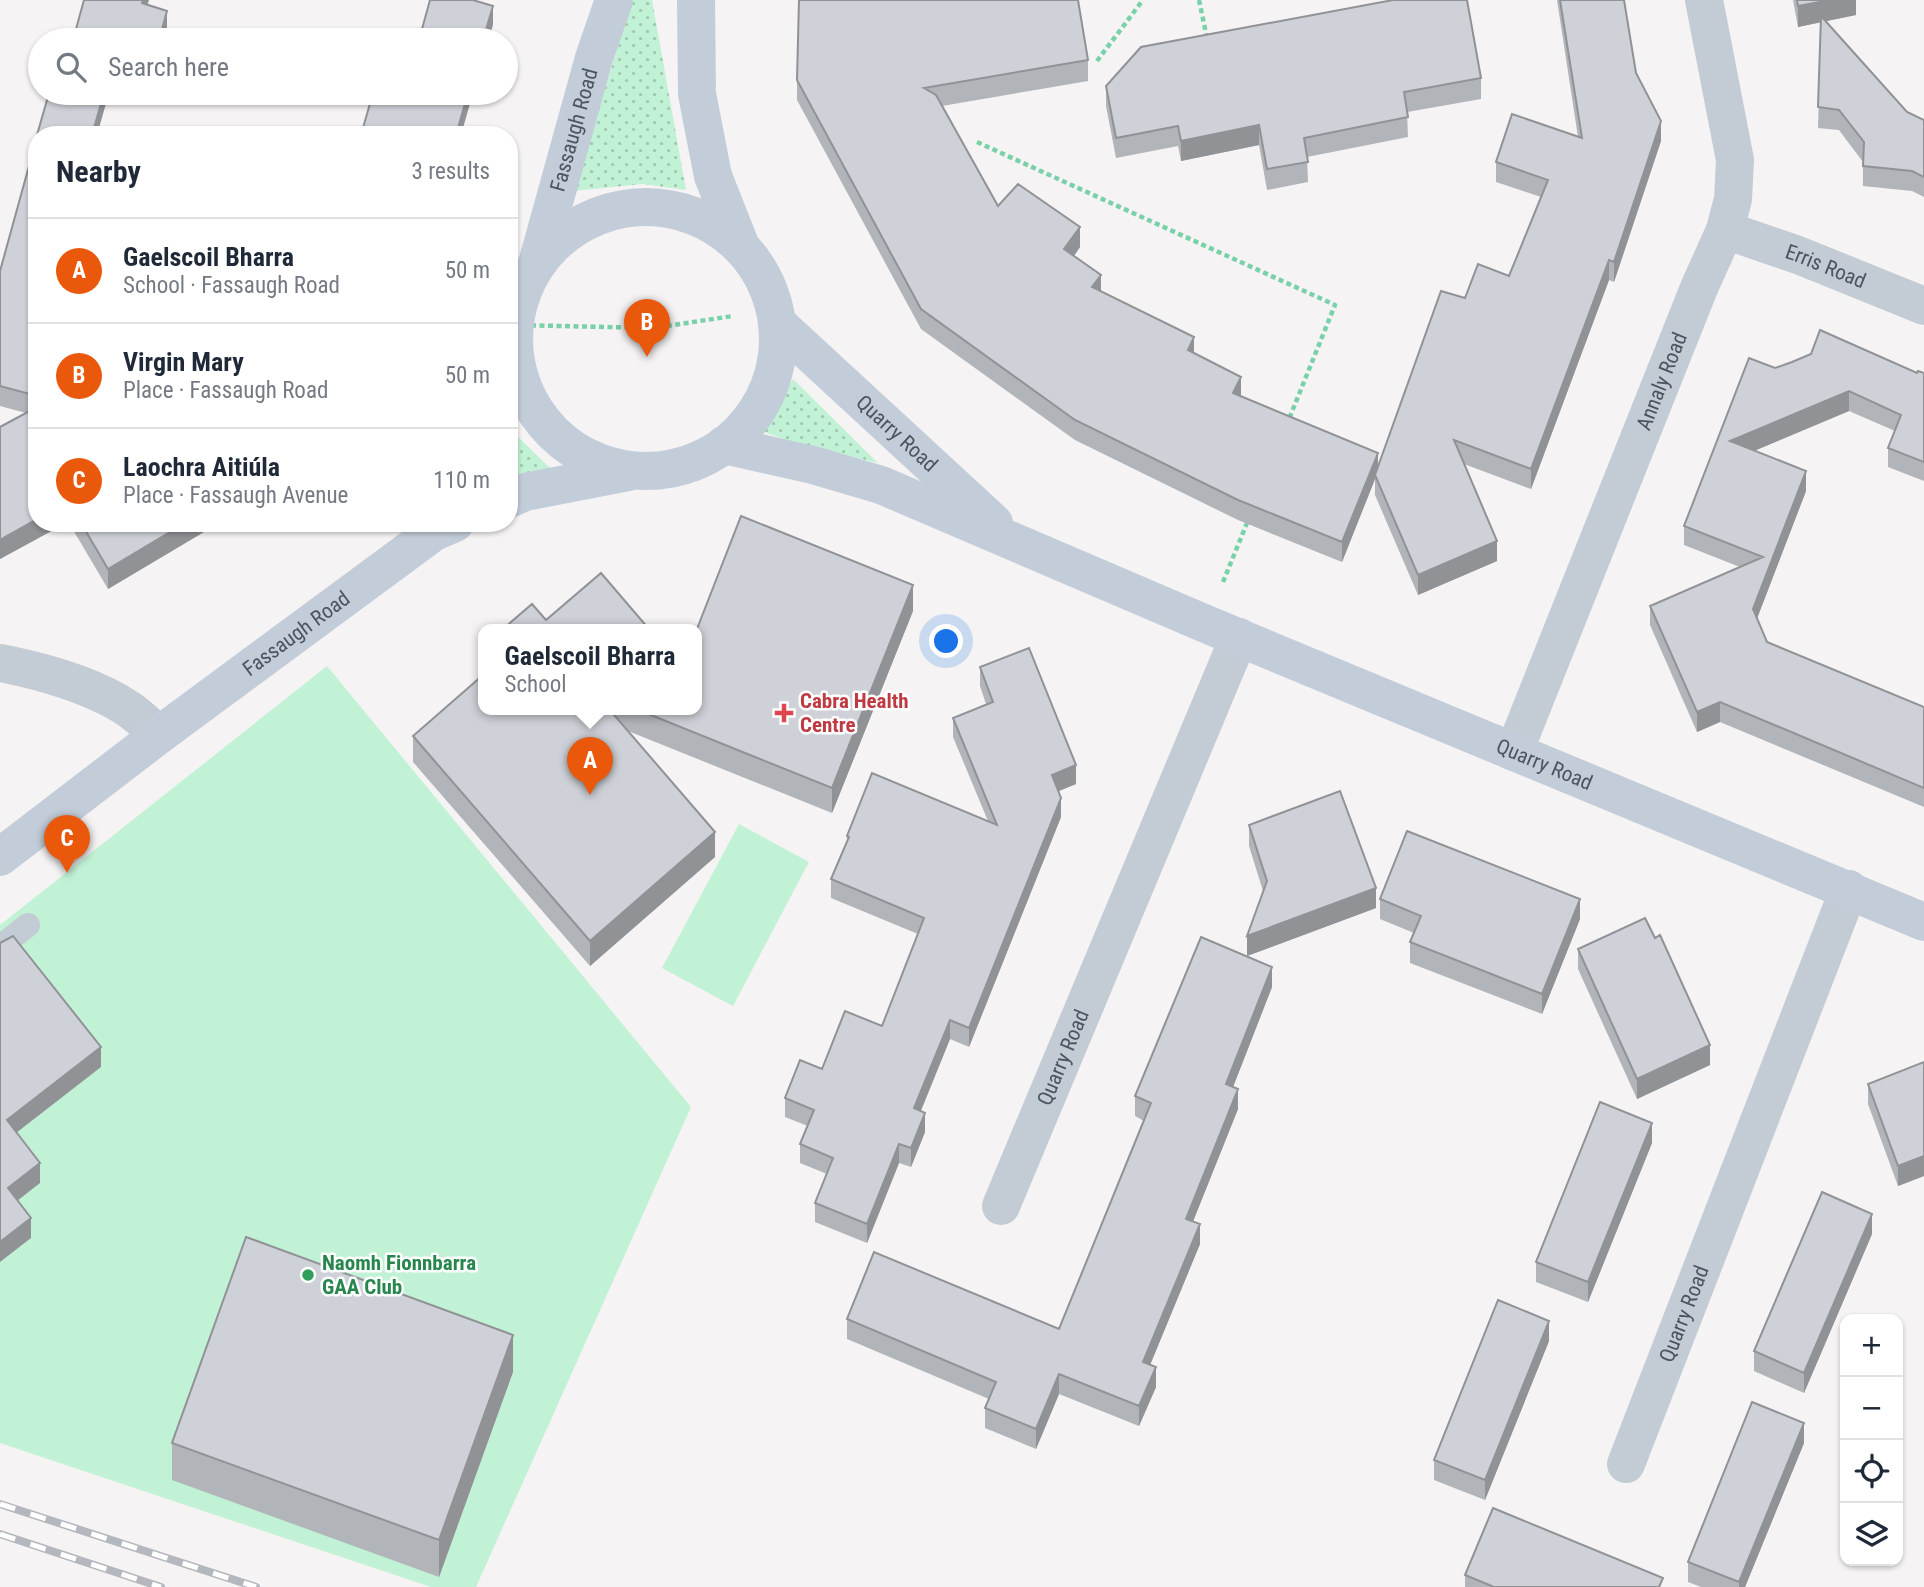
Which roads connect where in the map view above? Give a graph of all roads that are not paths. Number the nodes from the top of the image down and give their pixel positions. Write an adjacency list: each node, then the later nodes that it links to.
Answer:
1 (614, 0): 6 (street, Fassaugh Road)
2 (696, 0): 5 (street)
3 (1704, 0): 4 (street, Annaly Road)
4 (1725, 230): 7 (street, Erris Road); 19 (street, Annaly Road)
5 (741, 247): 6 (street); 9 (street)
6 (537, 262): 8 (street)
7 (1924, 306)
8 (518, 308)
9 (776, 315): 11 (street); 15 (street, Quarry Road)
10 (518, 402): 12 (street)
11 (724, 445): 12 (street); 15 (street, Quarry Road)
12 (633, 471): 13 (street)
13 (518, 495)
14 (435, 532): 18 (street, Fassaugh Road)
15 (1016, 543): 16 (street, Quarry Road)
16 (1223, 630): 19 (street, Quarry Road); 25 (street, Quarry Road)
17 (0, 663): 18 (street)
18 (159, 735): 20 (street, Fassaugh Road)
19 (1514, 752): 21 (street, Quarry Road)
20 (0, 857)
21 (1849, 889): 22 (street, Quarry Road); 26 (street, Quarry Road)
22 (1924, 922)
23 (28, 925): 24 (lane)
24 (0, 947)
25 (1001, 1206)
26 (1626, 1464)

